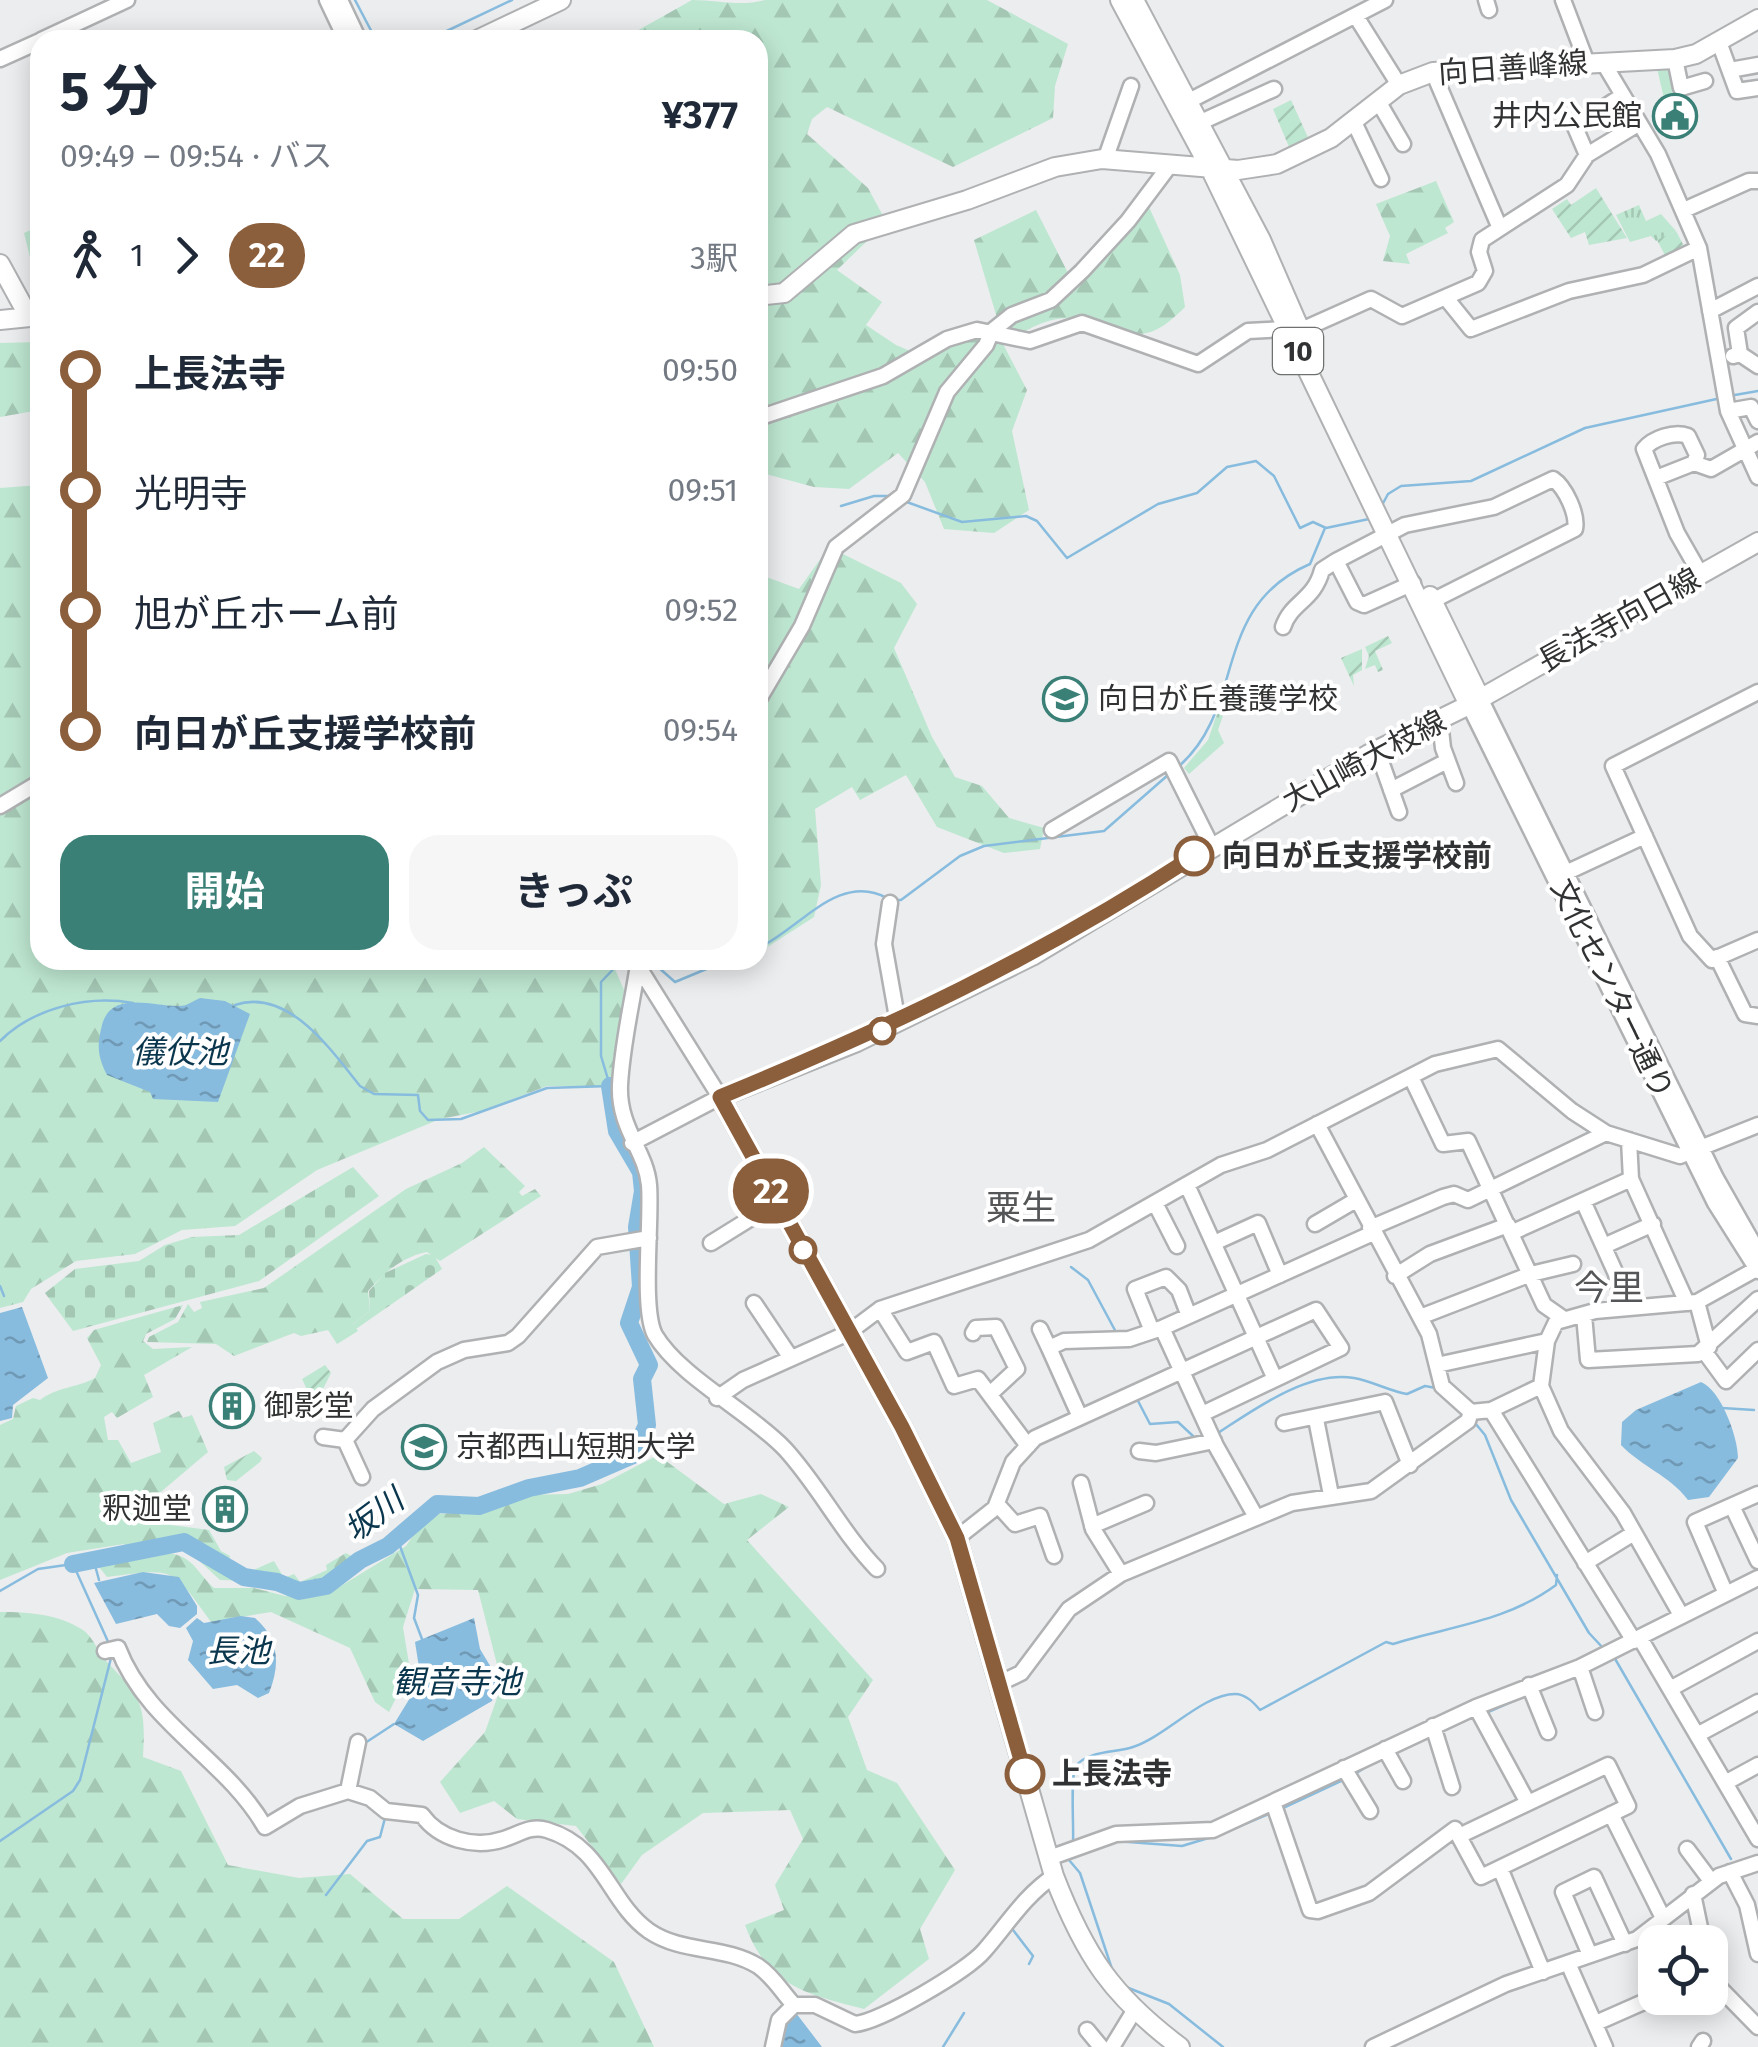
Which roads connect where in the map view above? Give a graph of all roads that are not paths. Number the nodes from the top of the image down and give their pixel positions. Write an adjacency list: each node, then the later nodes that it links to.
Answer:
1 (127, 0): 12 (street)
2 (327, 0): 13 (street)
3 (340, 0): 14 (street)
4 (561, 0): 15 (main road)
5 (581, 0): 16 (main road)
6 (1120, 0): 40 (main road, 大山崎大枝線 / 10)
7 (1134, 0): 31 (main road, 大山崎大枝線 / 10)
8 (1385, 0): 10 (street)
9 (1563, 0): 22 (street)
10 (1357, 18): 26 (street); 31 (street)
11 (1758, 19): 17 (main road, 向日善峰線)
12 (62, 30)
13 (341, 30)
14 (354, 30)
15 (498, 30)
16 (524, 30)
17 (1718, 42): 19 (main road, 向日善峰線); 24 (street)
18 (30, 45): 20 (street)
19 (1696, 54): 21 (main road, 向日善峰線); 21 (street)
20 (0, 59)
21 (1675, 60): 22 (main road, 向日善峰線)
22 (1595, 62): 25 (main road, 向日善峰線); 30 (street)
23 (1758, 65): 24 (street)
24 (1730, 70): 28 (street)
25 (1434, 72): 26 (main road, 向日善峰線); 44 (street)
26 (1399, 85): 32 (main road, 向日善峰線)
27 (1131, 86): 38 (street)
28 (1758, 88)
29 (1274, 90): 33 (street)
30 (1620, 98): 35 (street); 37 (street)
31 (1189, 101): 33 (main road, 大山崎大枝線 / 10)
32 (1378, 101): 34 (main road, 向日善峰線); 36 (street)
33 (1200, 122): 40 (main road, 大山崎大枝線 / 10)
34 (1354, 122): 40 (main road, 向日善峰線); 41 (street)
35 (1638, 124): 37 (street); 43 (street)
36 (1403, 144)
37 (1586, 155): 44 (street)
38 (1105, 160): 39 (main road); 48 (main road)
39 (1170, 165): 40 (main road); 56 (street)
40 (1218, 169): 55 (main road, 大山崎大枝線 / 10)
41 (1380, 180)
42 (1758, 182): 43 (street)
43 (1684, 210): 45 (street)
44 (1499, 226): 49 (street)
45 (1699, 248): 49 (street); 51 (street)
46 (0, 264): 50 (main road)
47 (1758, 286): 51 (street)
48 (768, 295)
49 (1446, 298): 55 (street)
50 (30, 311)
51 (1710, 311): 58 (street)
52 (1758, 312): 57 (street)
53 (0, 320): 54 (main road)
54 (30, 320)
55 (1293, 328): 56 (street); 67 (main road, 大山崎大枝線 / 10)
56 (992, 331): 61 (street); 74 (street)
57 (1740, 354): 58 (street); 59 (street)
58 (1719, 360): 60 (street)
59 (1758, 366)
60 (1726, 402): 62 (street); 63 (street)
61 (768, 415)
62 (1758, 421)
63 (1751, 446): 64 (street); 65 (street)
64 (1694, 463): 66 (street); 66 (street)
65 (1758, 477)
66 (1656, 478): 70 (street)
67 (1393, 531): 69 (street); 71 (main road, 大山崎大枝線 / 10); 72 (main road, 大山崎大枝線 / 10); 72 (street)
68 (1758, 542): 70 (main road, 長法寺向日線)
69 (1336, 560): 71 (street); 73 (street)
70 (1701, 575): 76 (main road, 長法寺向日線)
71 (1413, 583): 72 (main road, 大山崎大枝線 / 10)
72 (1428, 603): 76 (main road, 大山崎大枝線 / 10)
73 (1283, 627)
74 (768, 684)
75 (1758, 692): 86 (street)
76 (1475, 702): 77 (main road, 大山崎大枝線); 88 (street, 文化センター通り)
77 (1440, 721): 78 (main road, 大山崎大枝線); 79 (street)
78 (1377, 750): 82 (street); 87 (main road, 大山崎大枝線)
79 (1447, 761): 80 (street); 82 (street)
80 (1456, 782)
81 (30, 788): 83 (street)
82 (1391, 790): 84 (street)
83 (0, 806)
84 (1400, 812)
85 (1052, 830): 87 (street)
86 (1645, 836): 88 (street); 91 (street)
87 (1211, 845): 95 (main road, 大山崎大枝線)
88 (1562, 875): 103 (street, 文化センター通り)
89 (890, 903): 95 (street)
90 (1758, 940): 91 (street)
91 (1717, 956): 94 (street)
92 (635, 970): 102 (street)
93 (641, 970): 97 (street)
94 (1758, 1016)
95 (898, 1023): 97 (main road, 大山崎大枝線)
96 (1411, 1077): 98 (street); 100 (street); 106 (street)
97 (720, 1097): 102 (street); 109 (main road)
98 (1318, 1124): 105 (street); 107 (street)
99 (1758, 1125): 103 (street)
100 (1606, 1132): 101 (street); 106 (street)
101 (1629, 1140): 103 (street); 104 (street)
102 (632, 1143): 115 (street)
103 (1696, 1150): 120 (street, 文化センター通り); 122 (street, 文化センター通り)
104 (1630, 1180): 108 (street); 112 (street)
105 (1187, 1184): 110 (street); 117 (street)
106 (1492, 1190): 113 (street); 114 (street)
107 (1356, 1200): 111 (street); 114 (street)
108 (1583, 1200): 113 (street); 119 (street)
109 (777, 1202): 116 (street); 139 (main road)
110 (1155, 1203): 118 (street); 131 (street)
111 (1315, 1224)
112 (1652, 1224): 119 (street); 128 (street)
113 (1510, 1229): 123 (street); 125 (street)
114 (1371, 1231): 124 (street); 125 (street)
115 (641, 1238): 151 (street); 159 (street)
116 (711, 1243)
117 (1214, 1243): 124 (street); 126 (street)
118 (1178, 1246)
119 (1604, 1246): 130 (street)
120 (1758, 1252)
121 (1573, 1264): 123 (street)
122 (1758, 1269): 128 (street)
123 (1531, 1274): 134 (street); 135 (street)
124 (1280, 1275): 126 (street)
125 (1395, 1276): 134 (street)
126 (1237, 1294): 133 (street); 140 (street)
127 (1758, 1300): 143 (street)
128 (1692, 1302): 130 (street); 143 (street)
129 (754, 1303): 145 (street)
130 (1622, 1307): 132 (street)
131 (880, 1309): 139 (street); 150 (street)
132 (1584, 1315): 135 (street); 143 (street)
133 (1190, 1316): 137 (street); 137 (street)
134 (1420, 1318): 146 (street)
135 (1564, 1319): 141 (street)
136 (1040, 1329): 142 (street)
137 (1157, 1330): 142 (street); 147 (street)
138 (973, 1332): 150 (street)
139 (848, 1333): 145 (street); 174 (main road)
140 (1256, 1336): 147 (street); 148 (street); 148 (street)
141 (1547, 1341): 146 (street); 149 (street)
142 (1049, 1348): 155 (street)
143 (1706, 1349): 144 (street)
144 (1758, 1350)
145 (791, 1358): 151 (street)
146 (1437, 1365): 153 (street)
147 (1182, 1370): 154 (street); 155 (street)
148 (1275, 1379): 154 (street)
149 (1541, 1386): 152 (street); 173 (street)
150 (990, 1394): 161 (street)
151 (718, 1398): 178 (street)
152 (1491, 1410): 153 (street); 177 (street)
153 (1471, 1412): 163 (street)
154 (1202, 1414): 160 (street)
155 (1080, 1417): 161 (street)
156 (1316, 1419): 157 (street); 163 (street); 167 (street)
157 (1284, 1423)
158 (323, 1437): 159 (street)
159 (345, 1440): 164 (street)
160 (1214, 1441): 162 (street); 171 (street)
161 (1028, 1446): 169 (street)
162 (1139, 1450)
163 (1410, 1465): 167 (street)
164 (362, 1477)
165 (1080, 1483): 172 (street)
166 (1758, 1494): 170 (street)
167 (1331, 1495): 171 (street)
168 (1146, 1503): 172 (street)
169 (998, 1504): 174 (street); 175 (street)
170 (1732, 1506): 176 (street); 181 (street)
171 (1256, 1516): 179 (street)
172 (1092, 1526): 179 (street)
173 (1634, 1532): 177 (street); 182 (street)
174 (957, 1538): 187 (main road)
175 (1054, 1556)
176 (1758, 1561)
177 (1585, 1563): 183 (street)
178 (877, 1570)
179 (1121, 1574): 187 (street)
180 (1758, 1578): 181 (street)
181 (1724, 1590): 182 (street)
182 (1679, 1611): 183 (street)
183 (1634, 1638): 186 (street); 189 (street)
184 (1758, 1641): 189 (street)
185 (107, 1649): 203 (street)
186 (1580, 1668): 188 (street); 192 (street)
187 (1000, 1683): 212 (main road)
188 (1529, 1684): 191 (street); 194 (street)
189 (1670, 1688): 195 (street)
190 (1758, 1702): 195 (street)
191 (1476, 1707): 193 (street); 205 (street)
192 (1595, 1712)
193 (1433, 1726): 197 (street); 202 (street)
194 (1548, 1732)
195 (1697, 1735): 201 (street)
196 (358, 1742): 203 (street)
197 (1385, 1749): 199 (street); 200 (street)
198 (1758, 1765): 201 (street)
199 (1344, 1768): 204 (street); 206 (street)
200 (1404, 1781)
201 (1725, 1783): 209 (street)
202 (1452, 1787)
203 (352, 1792): 226 (street)
204 (1273, 1802): 208 (street); 212 (street)
205 (1528, 1803): 207 (street); 208 (street)
206 (1370, 1811)
207 (1611, 1814): 213 (street); 217 (street)
208 (1459, 1836): 213 (street)
209 (1758, 1839)
210 (1687, 1849): 215 (street)
211 (1758, 1863): 214 (street)
212 (1052, 1867): 226 (street); 227 (main road)
213 (1500, 1868): 223 (street)
214 (1730, 1872): 215 (street); 220 (street)
215 (1711, 1881): 216 (street)
216 (1693, 1894): 217 (street); 218 (street)
217 (1663, 1918): 219 (street)
218 (1699, 1925)
219 (1624, 1944): 221 (street); 221 (street)
220 (1758, 1954)
221 (1590, 1955): 222 (street)
222 (1568, 1963): 223 (street); 229 (street)
223 (1543, 1972): 235 (street)
224 (1728, 1994): 228 (street)
225 (1638, 2004): 229 (street)
226 (794, 2005): 231 (street)
227 (1134, 2010): 233 (street); 234 (main road)
228 (1755, 2017)
229 (1596, 2023): 236 (street)
230 (1087, 2030): 232 (street)
231 (773, 2047)
232 (1101, 2047)
233 (1112, 2047)
234 (1180, 2047)
235 (1373, 2047)
236 (1605, 2047)

